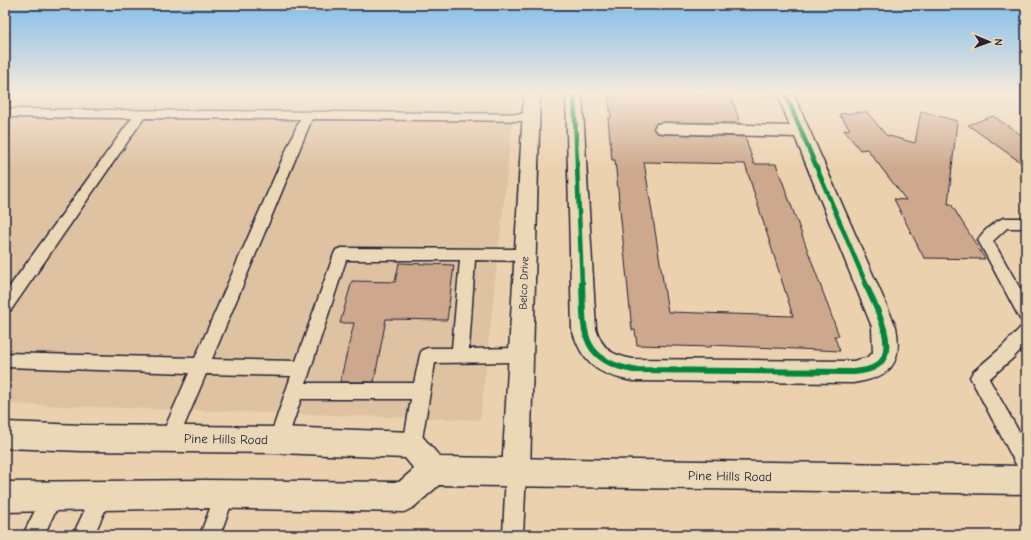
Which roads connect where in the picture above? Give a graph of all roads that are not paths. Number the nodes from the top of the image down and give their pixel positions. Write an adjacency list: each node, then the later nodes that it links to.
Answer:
1 (138, 118): 11 (lane)
2 (307, 118): 17 (lane)
3 (531, 118): 10 (street, Belco Drive)
4 (575, 118): 7 (street)
5 (795, 118): 7 (street)
6 (663, 128): 7 (street)
7 (801, 132)
8 (1026, 223): 12 (lane)
9 (468, 254): 10 (lane); 15 (lane); 18 (lane)
10 (526, 255): 14 (street, Belco Drive)
11 (5, 305)
12 (1026, 314)
13 (1026, 333): 25 (lane)
14 (521, 355): 15 (lane); 27 (street, Belco Drive)
15 (460, 356): 20 (lane)
16 (5, 360): 17 (lane)
17 (201, 365): 18 (lane); 22 (lane)
18 (303, 369): 19 (lane)
19 (296, 391): 20 (lane); 23 (lane)
20 (422, 391): 24 (lane)
21 (5, 435): 22 (street, Pine Hills Road)
22 (169, 439): 23 (street, Pine Hills Road)
23 (278, 440): 24 (street, Pine Hills Road)
24 (412, 445): 26 (street)
25 (1026, 463)
26 (434, 471): 27 (street, Pine Hills Road); 29 (street)
27 (516, 472): 28 (street, Pine Hills Road); 36 (lane)
28 (1026, 480)
29 (224, 494): 31 (street); 35 (lane)
30 (53, 495): 31 (street); 32 (street); 33 (lane)
31 (102, 495): 34 (lane)
32 (5, 497)
33 (33, 535)
34 (83, 535)
35 (210, 535)
36 (513, 535)

